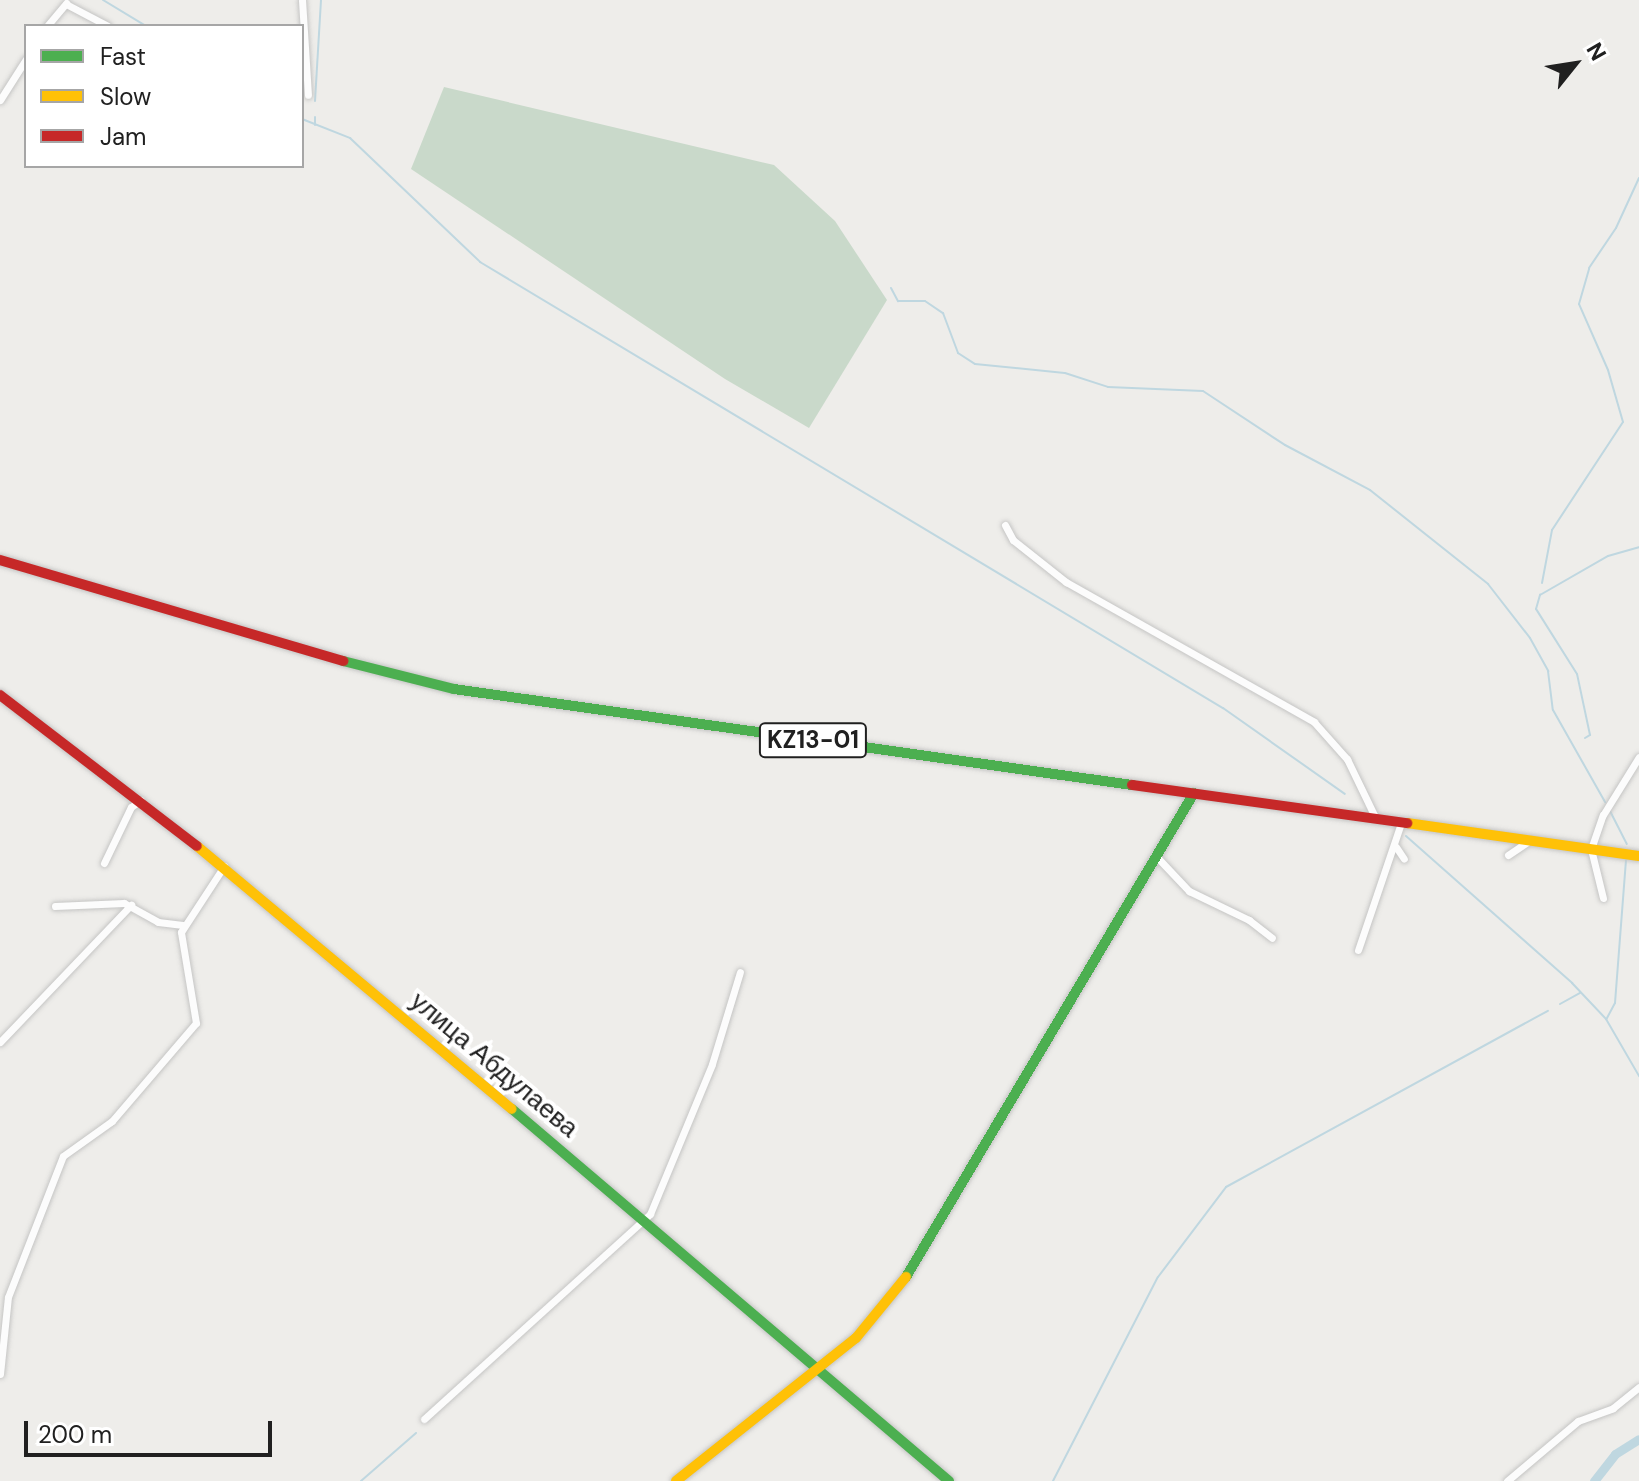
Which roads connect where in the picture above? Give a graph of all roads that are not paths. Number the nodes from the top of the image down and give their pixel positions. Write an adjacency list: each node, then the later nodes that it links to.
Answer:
1 (302, 0): 5 (street)
2 (66, 2): 3 (street); 4 (street)
3 (49, 24)
4 (104, 24)
5 (304, 24)
6 (304, 32): 8 (street)
7 (24, 62): 9 (street)
8 (308, 95)
9 (0, 100)
10 (1005, 525): 16 (street)
11 (0, 560): 14 (main road, KZ13-01)
12 (0, 695): 15 (main road, улица Абдулаева)
13 (1639, 757): 20 (street)
14 (1194, 793): 16 (main road, KZ13-01); 21 (main road)
15 (141, 799): 25 (street); 26 (main road, улица Абдулаева)
16 (1375, 817): 17 (main road, KZ13-01)
17 (1402, 821): 18 (main road, KZ13-01); 19 (street)
18 (1531, 840): 20 (main road, KZ13-01); 22 (street)
19 (1396, 847): 24 (street); 32 (street)
20 (1591, 849): 23 (main road, KZ13-01); 27 (street)
21 (1154, 853): 31 (street); 36 (main road)
22 (1508, 855)
23 (1639, 856)
24 (1404, 859)
25 (104, 863)
26 (224, 866): 30 (street); 35 (main road, улица Абдулаева)
27 (1603, 898)
28 (131, 905): 29 (street); 30 (street); 34 (street)
29 (55, 906)
30 (183, 925): 37 (street)
31 (1272, 938)
32 (1358, 950)
33 (740, 972): 35 (street)
34 (0, 1042)
35 (644, 1221): 36 (main road, улица Абдулаева); 39 (street)
36 (818, 1371): 40 (main road); 41 (main road, улица Абдулаева)
37 (0, 1374)
38 (1639, 1387): 42 (street)
39 (424, 1419)
40 (676, 1481)
41 (949, 1481)
42 (1507, 1481)

